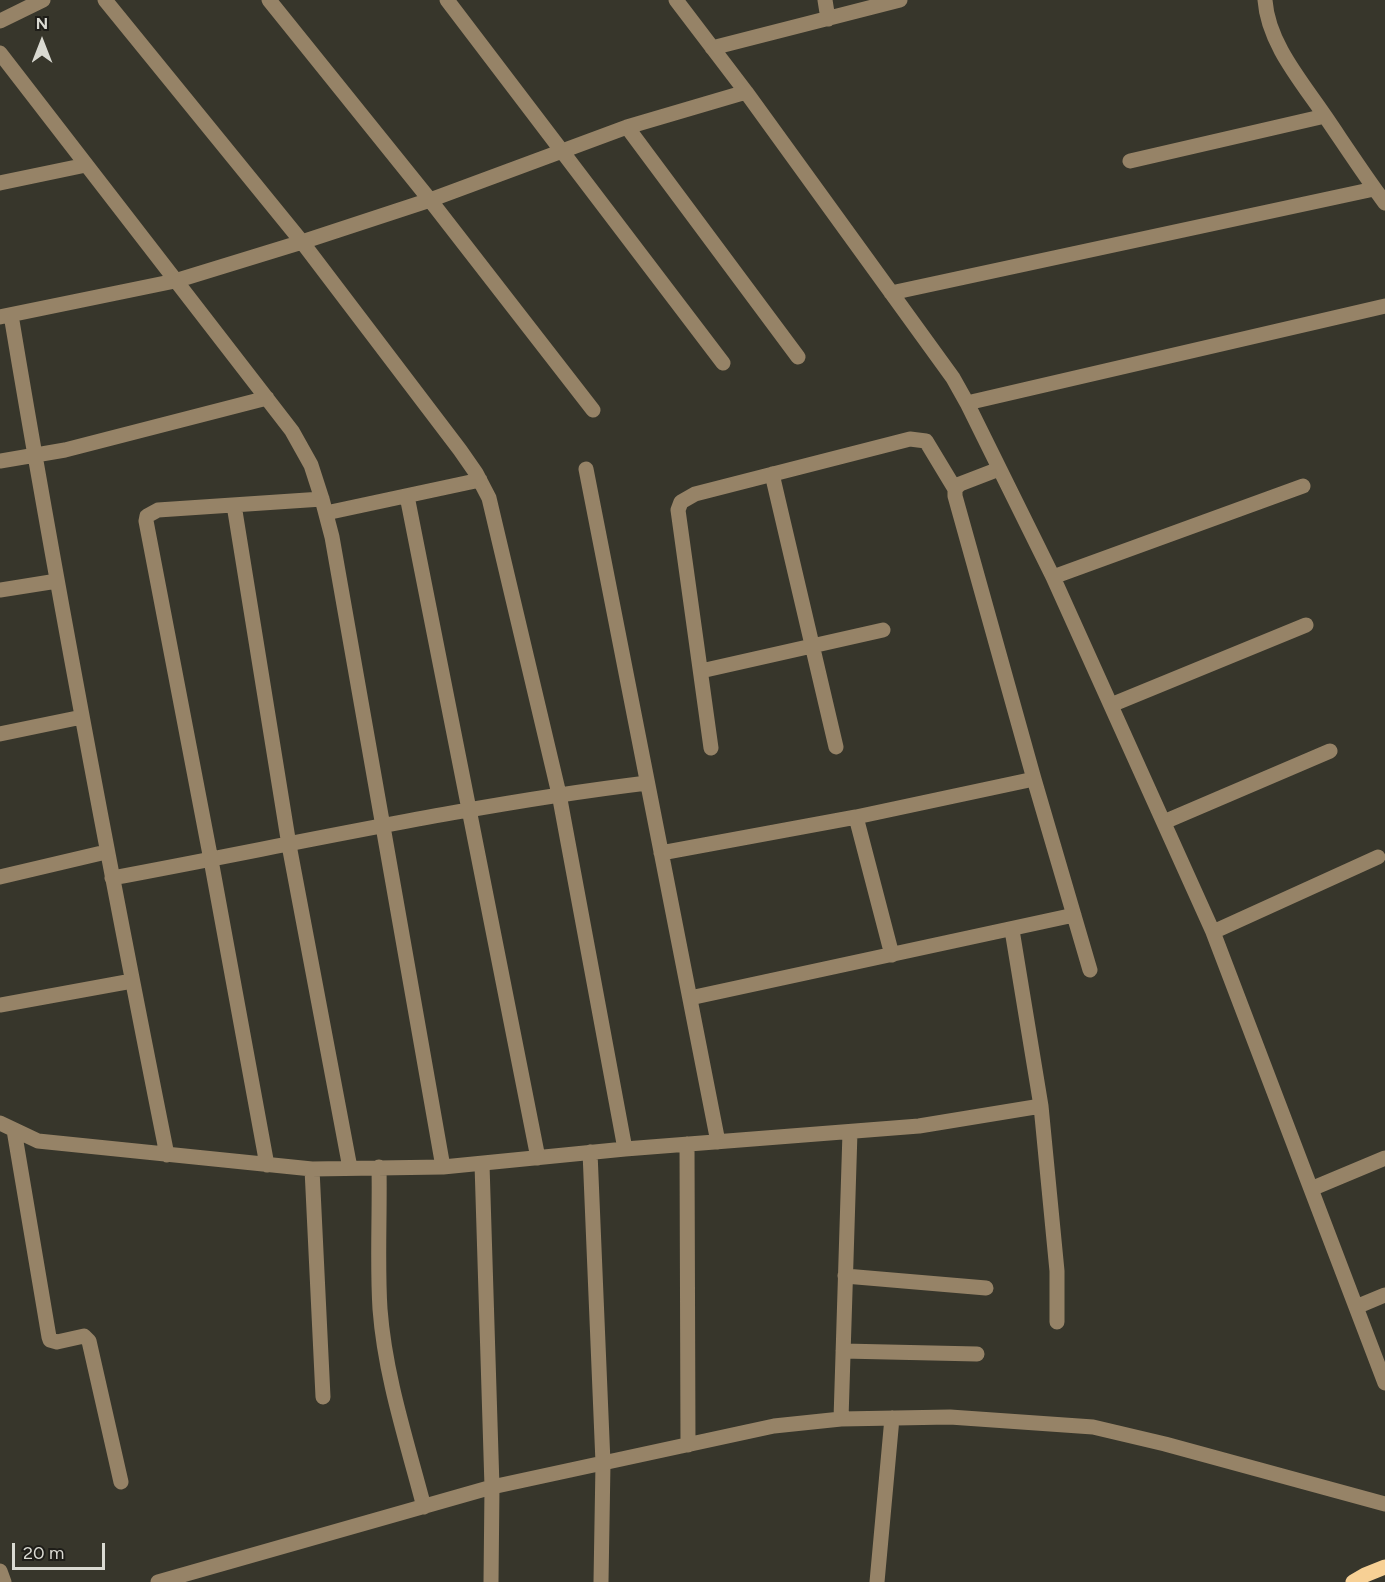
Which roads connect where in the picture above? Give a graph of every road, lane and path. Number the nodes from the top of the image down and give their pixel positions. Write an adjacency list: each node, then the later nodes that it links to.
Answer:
1 (43, 0): 10 (street)
2 (105, 0): 23 (street)
3 (269, 0): 21 (street)
4 (447, 0): 16 (street)
5 (676, 0): 11 (street)
6 (825, 0): 9 (street)
7 (900, 0): 9 (street)
8 (1264, 0): 14 (street)
9 (828, 19): 11 (street)
10 (0, 21)
11 (712, 48): 13 (street)
12 (0, 53): 18 (street)
13 (746, 92): 15 (street); 25 (street)
14 (1325, 116): 17 (street); 20 (street)
15 (627, 127): 16 (street); 28 (street)
16 (561, 150): 21 (street); 29 (street)
17 (1130, 161)
18 (86, 165): 19 (street); 24 (street)
19 (0, 183)
20 (1374, 189): 22 (street); 25 (street)
21 (430, 200): 23 (street); 32 (street)
22 (1385, 203)
23 (303, 242): 24 (street); 38 (street)
24 (175, 281): 27 (street); 30 (street)
25 (891, 293): 31 (street)
26 (1385, 306): 31 (street)
27 (6, 316): 33 (street)
28 (798, 357)
29 (723, 363)
30 (267, 398): 33 (street); 43 (street)
31 (967, 403): 36 (street)
32 (593, 410)
33 (35, 457): 34 (street); 45 (street)
34 (0, 461)
35 (586, 469): 58 (street)
36 (999, 469): 40 (street); 44 (street)
37 (772, 474): 40 (street); 49 (street); 50 (street)
38 (480, 480): 41 (street); 59 (street)
39 (1303, 486): 44 (street)
40 (955, 489): 57 (street)
41 (407, 496): 43 (street); 60 (street)
42 (234, 505): 43 (street); 64 (street); 68 (street)
43 (324, 506): 63 (street)
44 (1053, 577): 51 (street)
45 (57, 581): 46 (street); 52 (street)
46 (0, 590)
47 (1306, 625): 51 (street)
48 (883, 630): 49 (street)
49 (812, 645): 50 (street); 54 (street)
50 (700, 671): 55 (street)
51 (1111, 705): 62 (street)
52 (82, 717): 53 (street); 65 (street)
53 (0, 734)
54 (836, 747)
55 (711, 748)
56 (1330, 751): 62 (street)
57 (1034, 779): 61 (street); 71 (street)
58 (647, 783): 59 (street); 66 (street)
59 (559, 794): 60 (street); 85 (street)
60 (469, 810): 63 (street); 88 (street)
61 (856, 817): 66 (street); 74 (street)
62 (1164, 822): 73 (street)
63 (381, 827): 64 (street); 93 (street)
64 (289, 845): 68 (street); 94 (street)
65 (106, 852): 69 (street); 70 (street)
66 (661, 854): 77 (street)
67 (1378, 856): 73 (street)
68 (212, 860): 70 (street); 91 (street)
69 (0, 877)
70 (112, 878): 76 (street)
71 (1074, 915): 72 (street); 75 (street)
72 (1012, 930): 74 (street); 79 (street)
73 (1214, 932): 96 (street)
74 (892, 955): 77 (street)
75 (1090, 970)
76 (132, 981): 78 (street); 87 (street)
77 (690, 998): 83 (street)
78 (0, 1005)
79 (1041, 1106): 82 (street); 101 (street)
80 (0, 1123): 81 (street)
81 (14, 1130): 87 (street); 110 (street)
82 (850, 1132): 83 (street); 97 (street)
83 (718, 1142): 84 (street)
84 (687, 1144): 85 (street); 108 (street)
85 (625, 1149): 86 (street)
86 (590, 1152): 88 (street); 109 (street)
87 (167, 1155): 91 (street)
88 (538, 1158): 90 (street)
89 (1385, 1158): 96 (street)
90 (482, 1164): 93 (street); 111 (street)
91 (267, 1165): 95 (street)
92 (380, 1167): 93 (street); 94 (street); 113 (street)
93 (443, 1167)
94 (350, 1168): 95 (street)
95 (312, 1169): 105 (street)
96 (1311, 1189): 100 (street)
97 (845, 1275): 98 (street); 102 (street)
98 (986, 1288)
99 (1385, 1295): 100 (street)
100 (1356, 1307): 104 (street)
101 (1058, 1322)
102 (843, 1351): 103 (street); 107 (street)
103 (977, 1354)
104 (1385, 1383)
105 (323, 1397)
106 (892, 1418): 107 (street); 112 (street); 120 (street)
107 (841, 1419): 108 (street)
108 (688, 1445): 109 (street)
109 (603, 1463): 111 (street); 119 (street)
110 (121, 1482)
111 (492, 1487): 113 (street); 118 (street)
112 (1385, 1504)
113 (424, 1507): 117 (street)
114 (1385, 1567): 121 (main road)
115 (0, 1571): 116 (street)
116 (4, 1582)
117 (158, 1582)
118 (491, 1582)
119 (601, 1582)
120 (877, 1582)
121 (1353, 1582)

